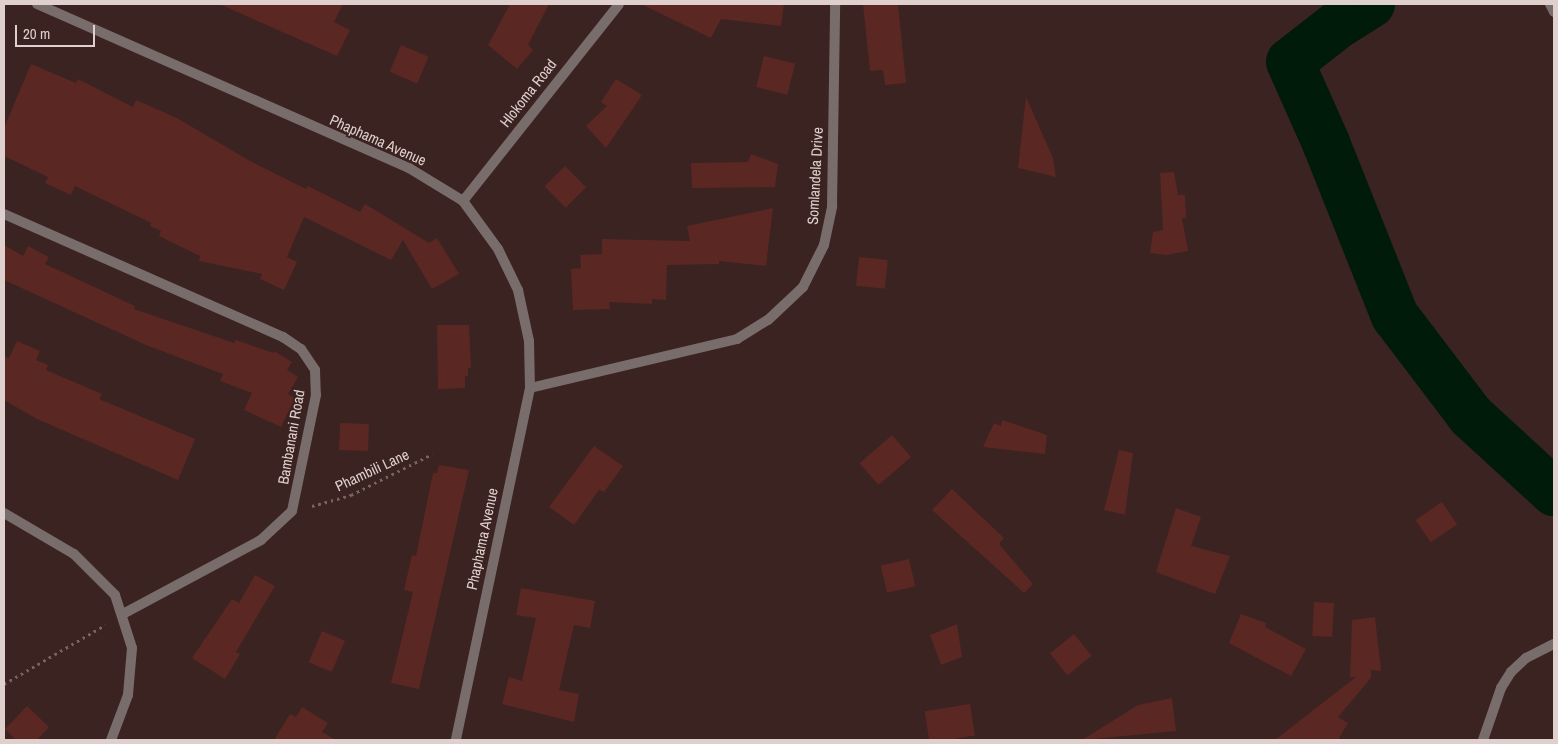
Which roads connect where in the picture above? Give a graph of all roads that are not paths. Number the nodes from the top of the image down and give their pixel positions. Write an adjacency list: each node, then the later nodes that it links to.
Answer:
1 (37, 4): 6 (street, Phaphama Avenue)
2 (619, 4): 6 (street, Hlokoma Road)
3 (835, 4): 8 (street, Somlandela Drive)
4 (1550, 4): 5 (street)
5 (1554, 12)
6 (463, 201): 8 (street, Phaphama Avenue)
7 (4, 214): 10 (street, Bambanani Road)
8 (530, 388): 13 (street, Phaphama Avenue)
9 (4, 513): 10 (street)
10 (122, 614): 12 (street)
11 (1554, 644): 14 (street)
12 (111, 740)
13 (456, 740)
14 (1483, 740)

